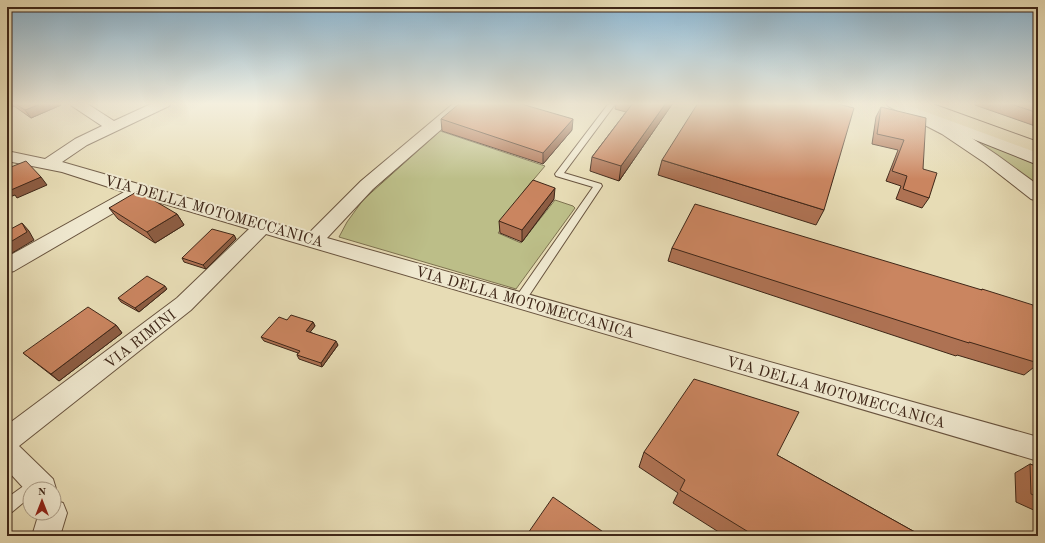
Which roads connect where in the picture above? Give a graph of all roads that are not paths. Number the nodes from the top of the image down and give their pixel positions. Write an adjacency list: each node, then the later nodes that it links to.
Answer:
1 (110, 128): 12 (street)
2 (433, 128): 16 (street)
3 (593, 128): 18 (lane)
4 (945, 128): 14 (street)
5 (963, 128): 11 (street)
6 (985, 128): 9 (highway)
7 (1012, 128): 8 (highway)
8 (1038, 137)
9 (1038, 148)
10 (8, 155): 12 (street, VIA DELLA MOTOMECCANICA)
11 (1038, 159)
12 (49, 164): 13 (street, VIA DELLA MOTOMECCANICA)
13 (139, 191): 15 (street, VIA DELLA MOTOMECCANICA); 17 (street)
14 (1038, 195)
15 (263, 226): 16 (street, VIA DELLA MOTOMECCANICA); 19 (street, VIA RIMINI)
16 (314, 240): 18 (street, VIA DELLA MOTOMECCANICA)
17 (7, 266)
18 (520, 300): 20 (street, VIA DELLA MOTOMECCANICA)
19 (7, 440)
20 (1038, 449)
21 (7, 452): 22 (street)
22 (35, 481)
23 (22, 497): 24 (lane)
24 (7, 507)
25 (52, 521): 26 (street)
26 (46, 536)

